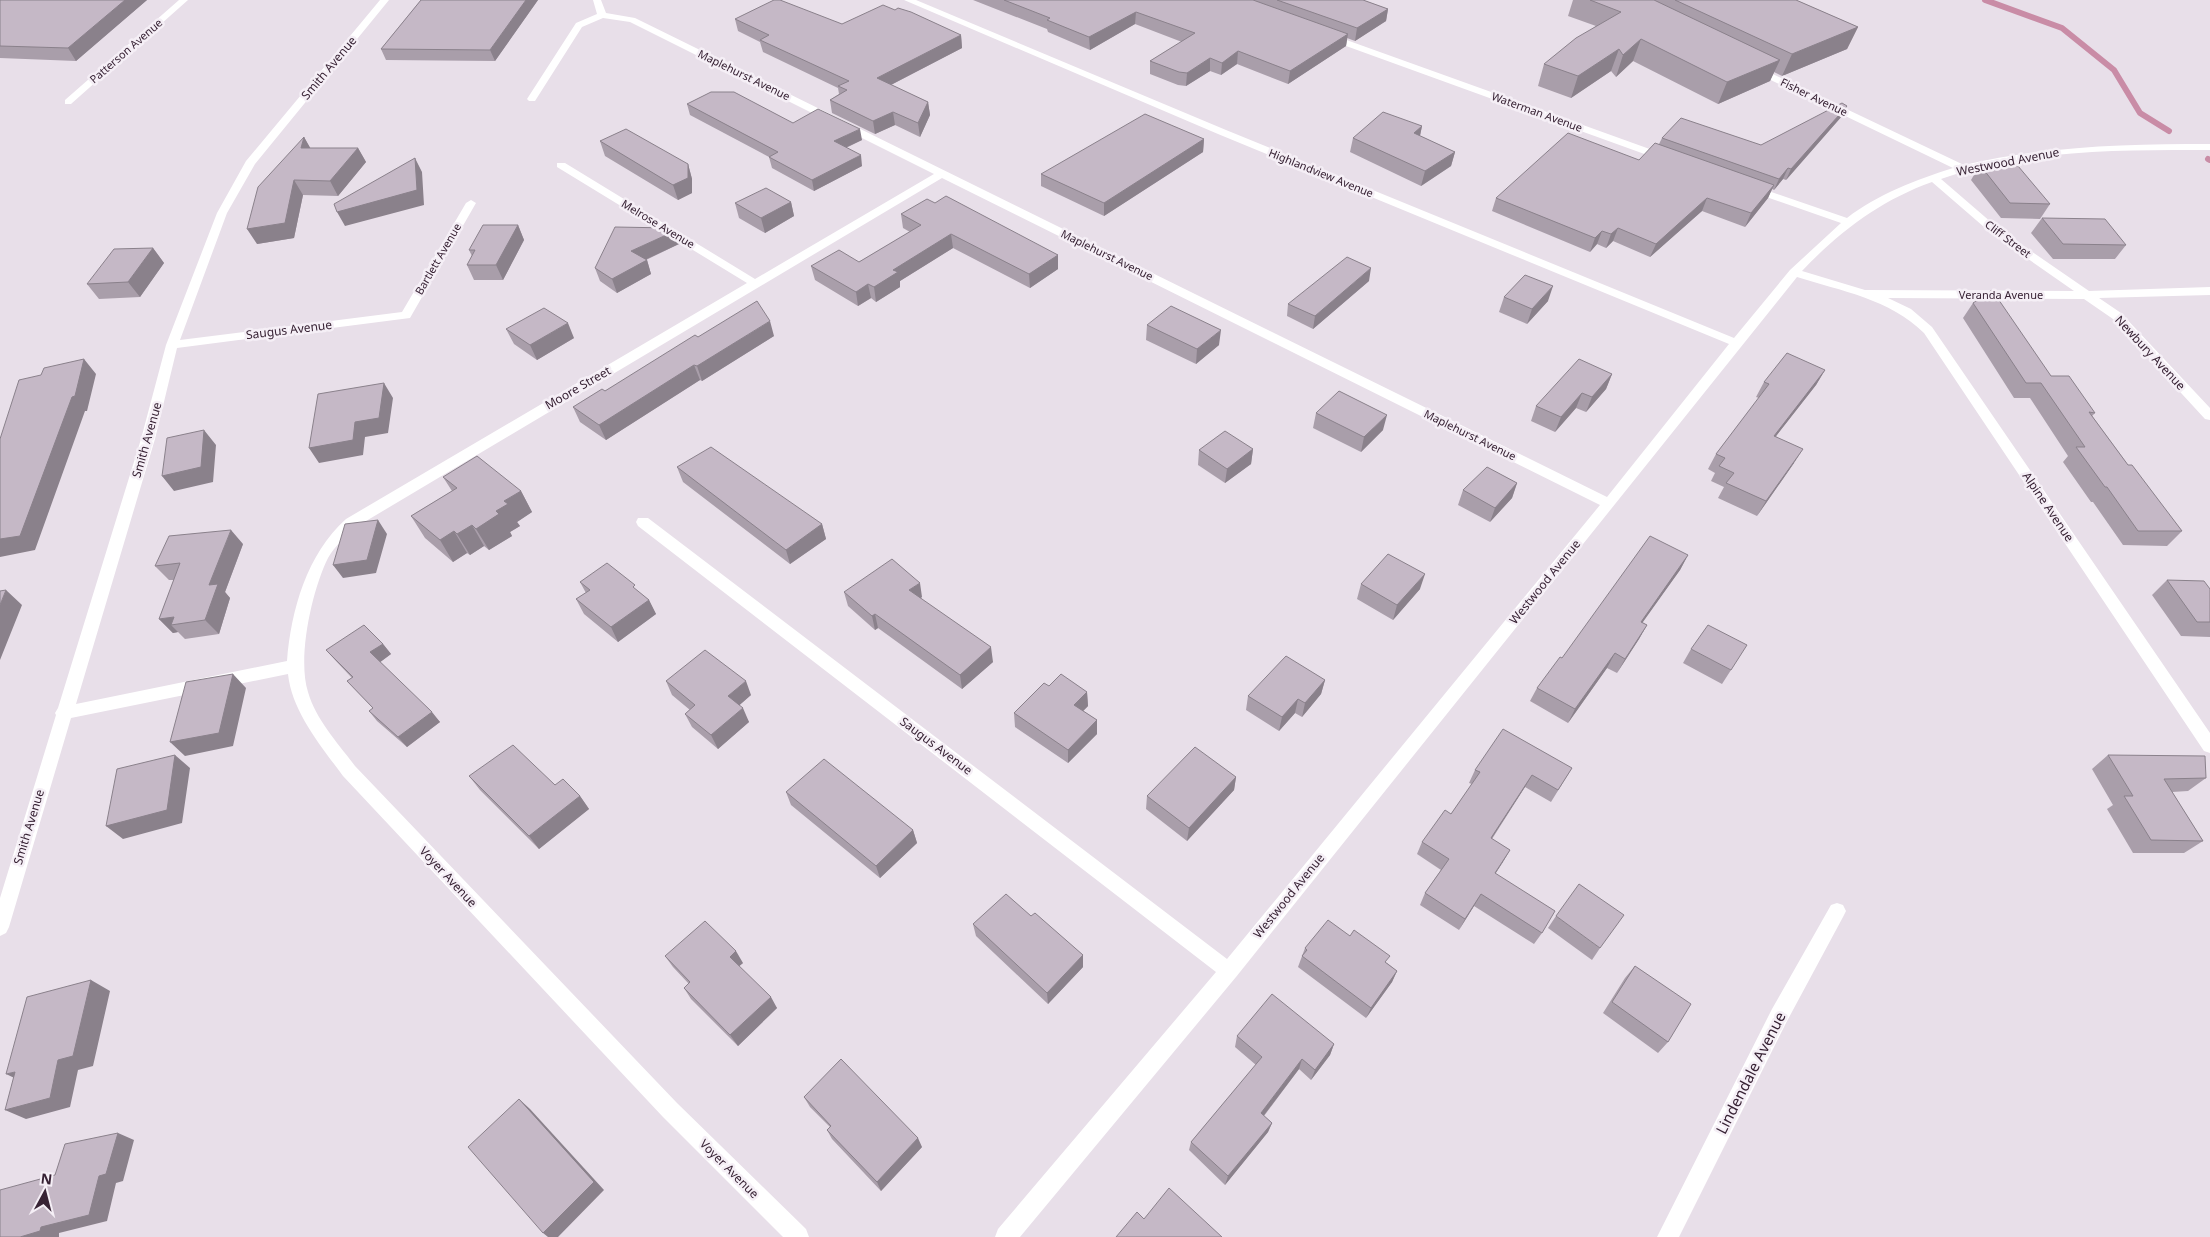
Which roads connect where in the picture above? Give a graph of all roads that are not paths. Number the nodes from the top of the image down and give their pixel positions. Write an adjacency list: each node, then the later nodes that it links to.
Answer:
1 (184, 0): 9 (street, Patterson Avenue)
2 (385, 0): 26 (street, Smith Avenue)
3 (597, 0): 5 (street)
4 (908, 0): 25 (street, Highlandview Avenue)
5 (602, 15): 8 (street); 14 (street, Maplehurst Avenue)
6 (1316, 32): 11 (street, Waterman Avenue)
7 (1745, 64): 13 (street, Fisher Avenue)
8 (532, 99)
9 (68, 102)
10 (2210, 148): 13 (street, Westwood Avenue)
11 (1674, 161)
12 (561, 165): 20 (street, Melrose Avenue)
13 (1964, 169): 15 (street, Westwood Avenue)
14 (942, 173): 20 (street, Moore Street); 28 (street, Maplehurst Avenue)
15 (1934, 178): 18 (street, Westwood Avenue); 23 (street, Cliff Street)
16 (1738, 184): 18 (street)
17 (471, 203): 24 (street, Bartlett Avenue)
18 (1848, 222): 19 (street, Westwood Avenue)
19 (1794, 272): 22 (street, Veranda Avenue); 25 (street, Westwood Avenue)
20 (756, 284): 30 (street, Moore Street)
21 (2210, 291): 23 (street, Veranda Avenue)
22 (1864, 294): 23 (street, Veranda Avenue); 32 (street, Alpine Avenue)
23 (2086, 296): 27 (street, Newbury Avenue)
24 (406, 315): 26 (street, Saugus Avenue)
25 (1736, 343): 28 (street, Westwood Avenue)
26 (172, 345): 31 (street, Smith Avenue)
27 (2210, 416)
28 (1609, 504): 35 (street, Westwood Avenue)
29 (643, 522): 35 (street, Saugus Avenue)
30 (295, 666): 31 (street); 36 (street, Voyer Avenue)
31 (63, 713): 34 (street, Smith Avenue)
32 (2210, 746)
33 (1836, 911): 38 (street, Lindendale Avenue)
34 (0, 927)
35 (1229, 971): 37 (street, Westwood Avenue)
36 (798, 1237)
37 (1006, 1237)
38 (1668, 1237)

